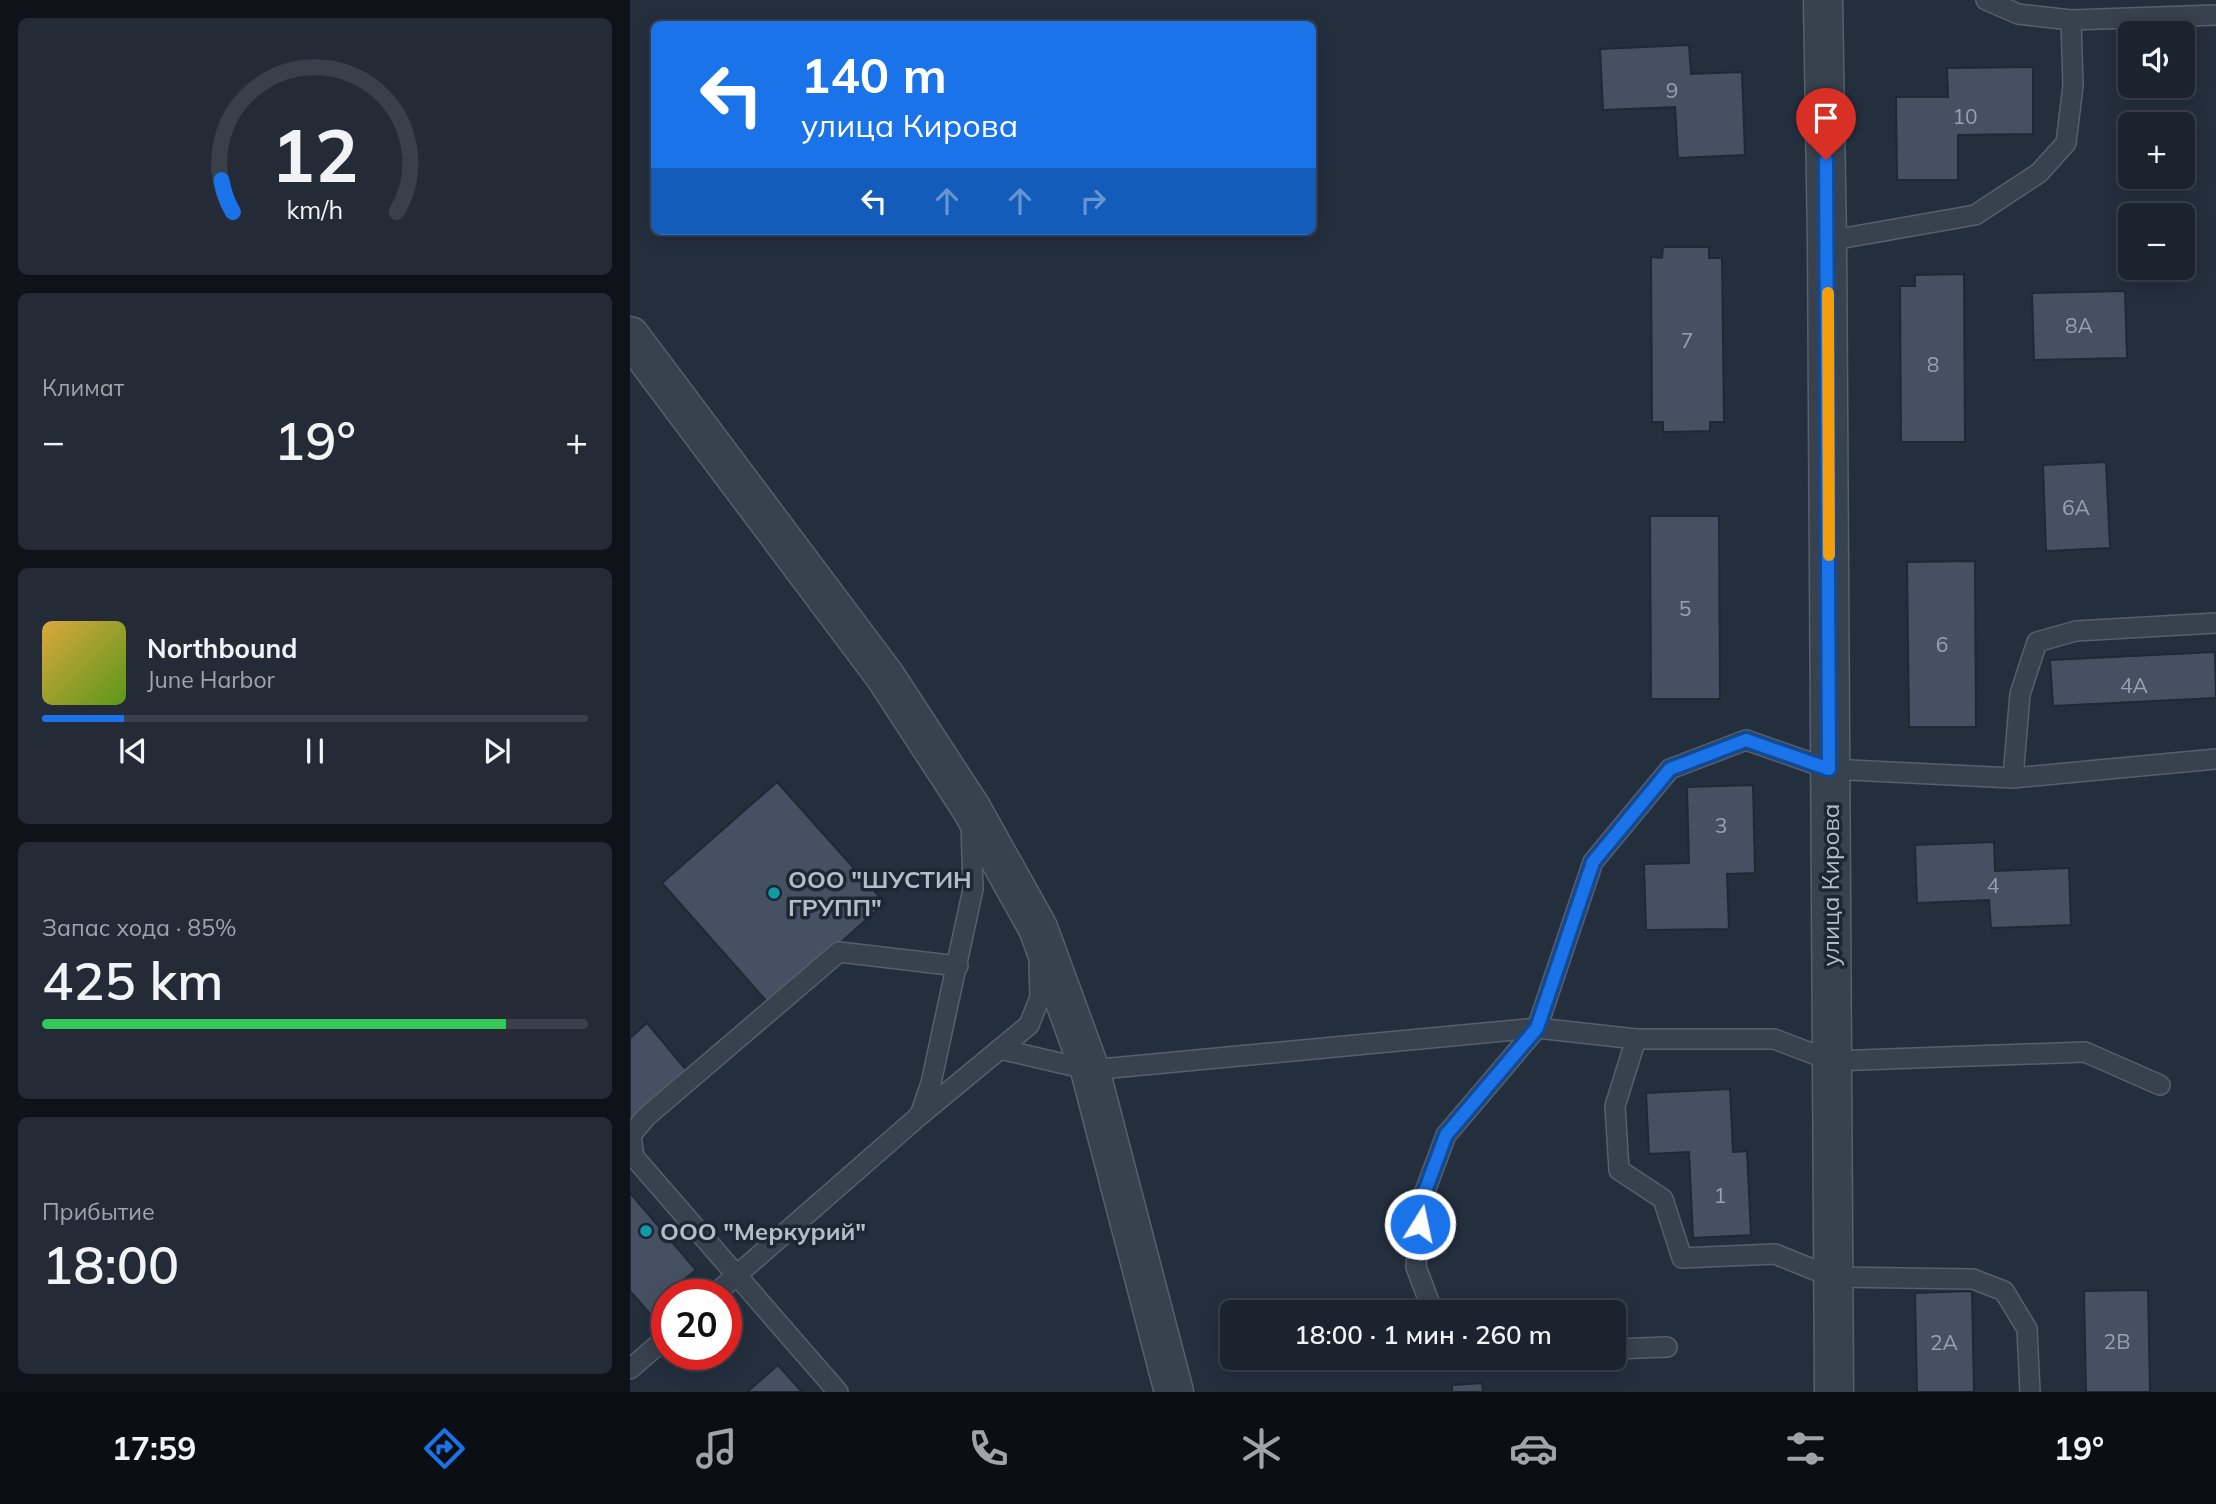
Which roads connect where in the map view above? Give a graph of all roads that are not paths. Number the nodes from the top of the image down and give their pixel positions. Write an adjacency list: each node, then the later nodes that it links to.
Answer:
1 (1823, 0): 5 (street, улица Кирова)
2 (1986, 0): 4 (lane)
3 (2216, 15): 4 (lane)
4 (2071, 20): 5 (lane)
5 (1828, 241): 9 (street, улица Кирова)
6 (630, 336): 11 (street)
7 (2216, 623): 10 (lane)
8 (2216, 759): 10 (lane)
9 (1829, 769): 10 (lane); 14 (lane); 17 (street, улица Кирова)
10 (2013, 778)
11 (971, 808): 12 (street); 13 (lane)
12 (1038, 928): 16 (lane); 18 (street)
13 (958, 966): 20 (lane); 21 (lane)
14 (1537, 1028): 15 (lane); 18 (lane); 24 (lane)
15 (1636, 1039): 17 (lane); 22 (lane)
16 (1000, 1049): 18 (lane); 20 (lane)
17 (1832, 1061): 19 (lane); 22 (street, улица Кирова)
18 (1090, 1070): 30 (street)
19 (2160, 1085)
20 (919, 1116): 21 (lane)
21 (737, 1274): 23 (lane); 29 (lane)
22 (1832, 1277): 31 (street, улица Кирова); 32 (lane)
23 (732, 1279)
24 (1428, 1300)
25 (1667, 1347): 26 (lane)
26 (1626, 1349)
27 (651, 1351): 28 (lane)
28 (630, 1369)
29 (838, 1392)
30 (1174, 1392)
31 (1834, 1392)
32 (2030, 1392)

